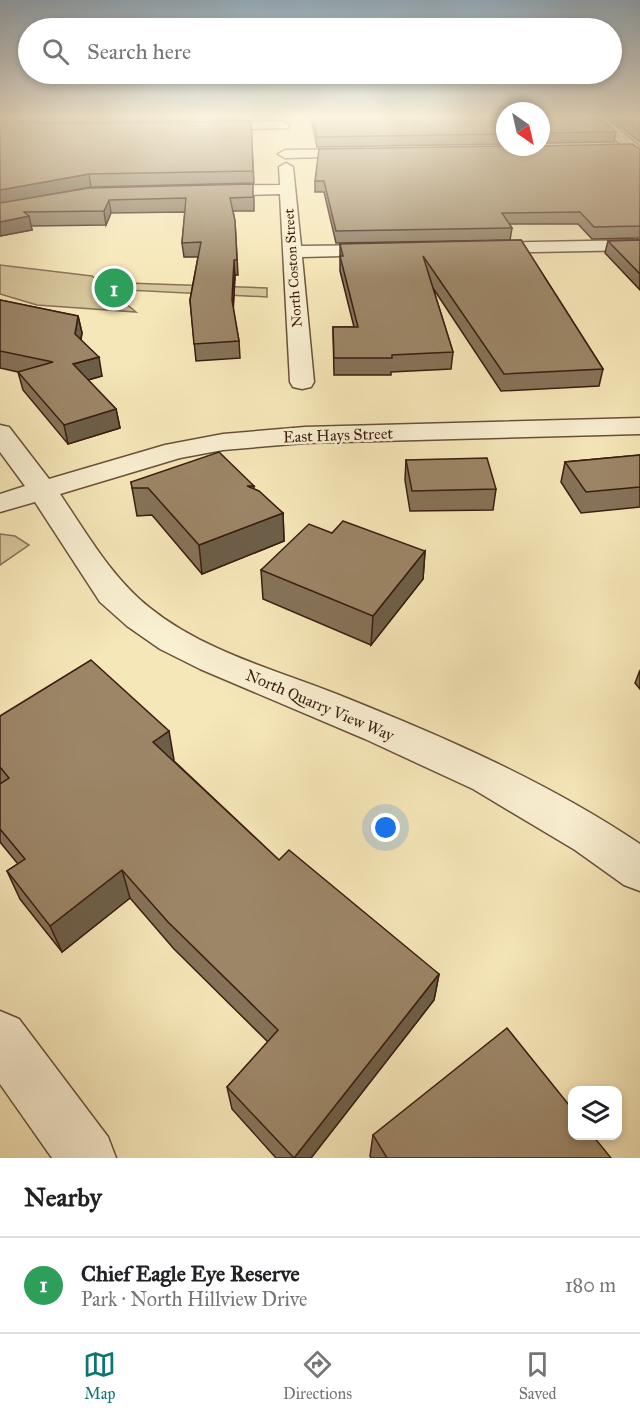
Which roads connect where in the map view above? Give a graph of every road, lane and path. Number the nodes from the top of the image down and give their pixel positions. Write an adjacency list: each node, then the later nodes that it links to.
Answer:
1 (286, 171): 2 (street, North Coston Street)
2 (287, 189): 3 (street); 7 (street, North Coston Street)
3 (195, 191)
4 (640, 244): 5 (street)
5 (463, 248)
6 (404, 249): 7 (street)
7 (292, 252): 8 (street, North Coston Street)
8 (302, 382)
9 (640, 426): 11 (street, East Hays Street)
10 (0, 433): 11 (street, North Quarry View Way)
11 (43, 491): 12 (street, East Hays Street); 13 (street, North Quarry View Way)
12 (0, 503)
13 (640, 870)
14 (0, 1038): 15 (street)
15 (87, 1158)

